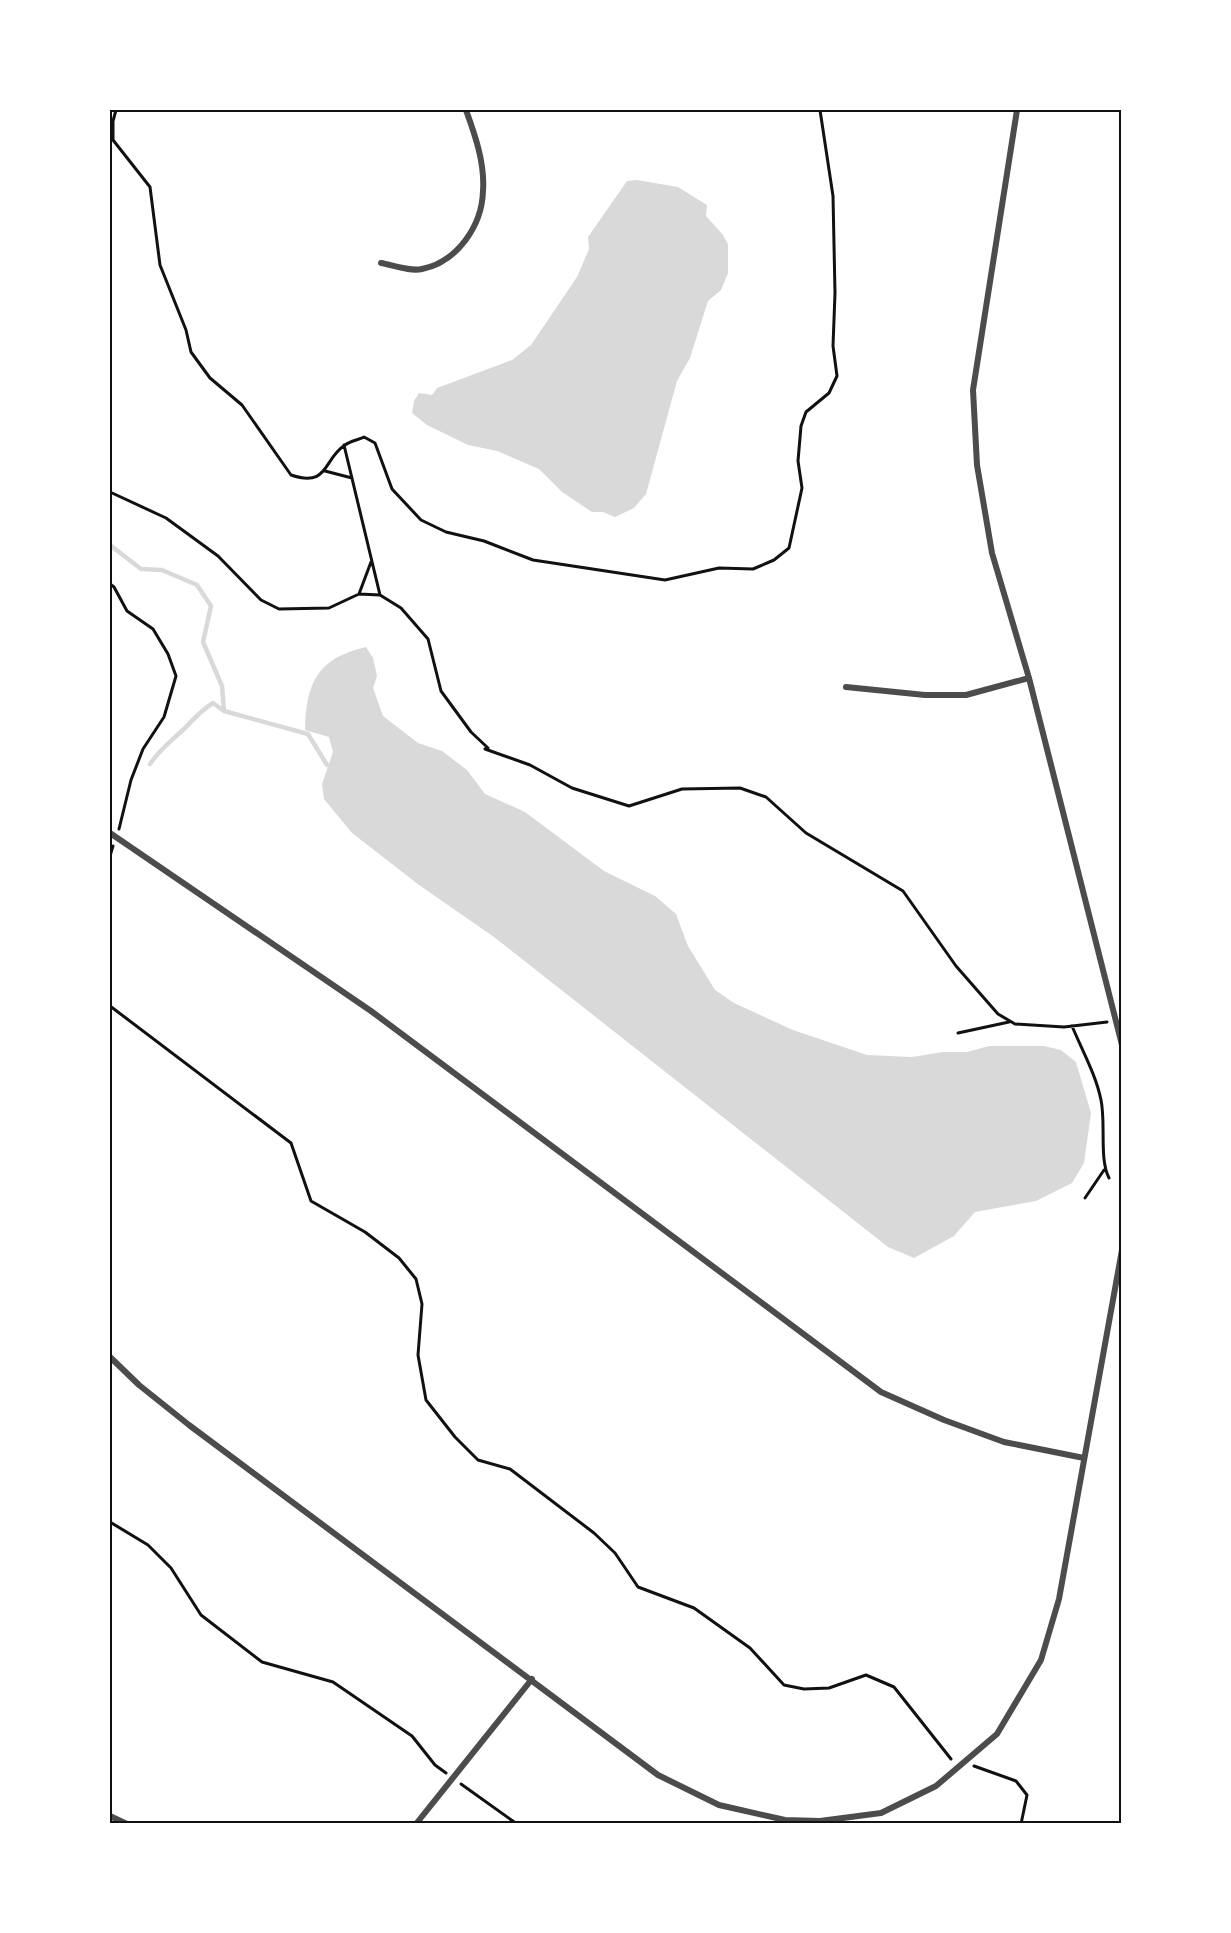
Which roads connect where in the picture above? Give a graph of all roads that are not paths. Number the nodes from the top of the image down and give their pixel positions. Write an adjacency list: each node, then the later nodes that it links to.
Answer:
1 (466, 110): 3 (street)
2 (1017, 110): 4 (street)
3 (381, 263)
4 (1029, 678): 5 (street); 7 (street)
5 (846, 687)
6 (110, 833): 10 (street)
7 (1122, 1044)
8 (1122, 1250): 10 (street)
9 (110, 1357): 11 (street)
10 (1084, 1458): 11 (street)
11 (532, 1679): 14 (street)
12 (110, 1816): 13 (street)
13 (127, 1824)
14 (416, 1824)

